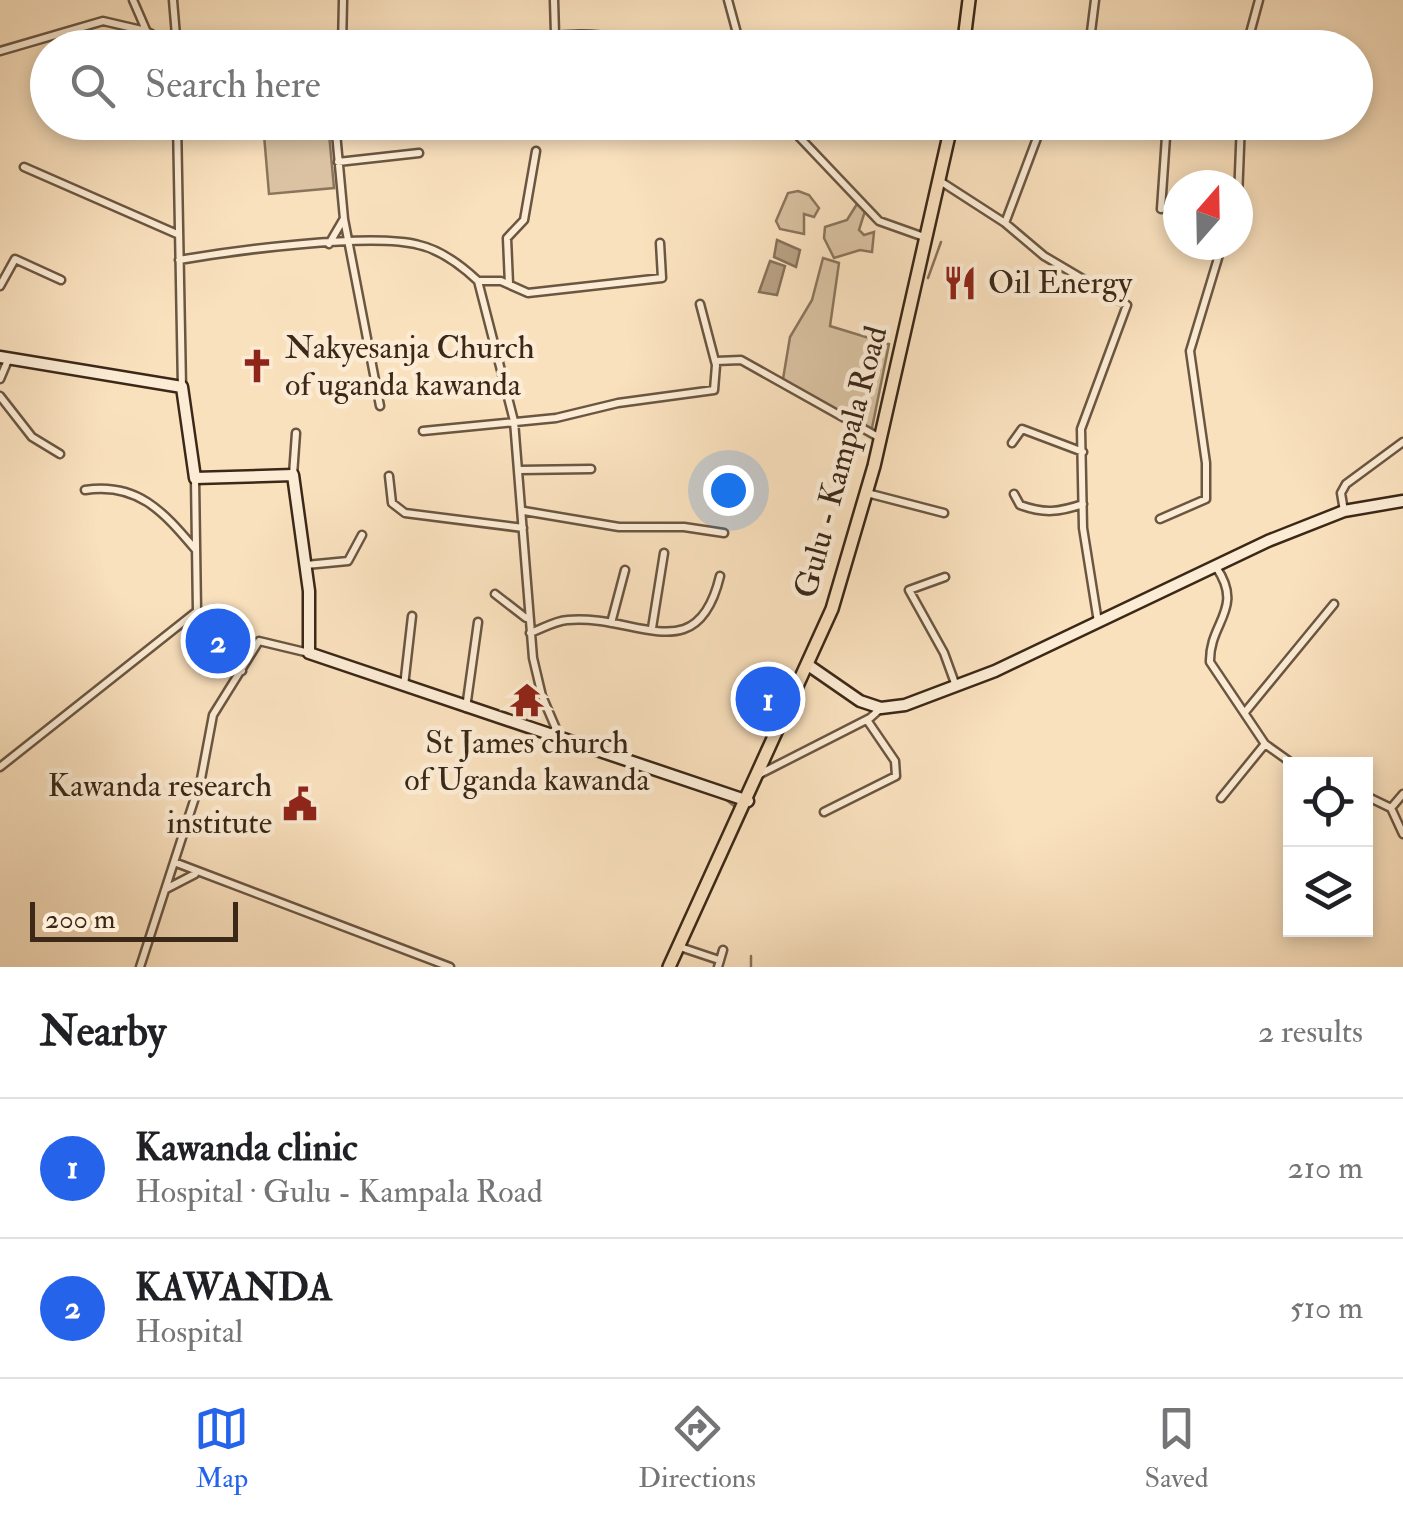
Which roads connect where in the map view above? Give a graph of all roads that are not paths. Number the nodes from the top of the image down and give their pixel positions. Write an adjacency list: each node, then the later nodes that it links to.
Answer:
1 (133, 0): 11 (street)
2 (173, 0): 12 (street)
3 (343, 0): 13 (street)
4 (554, 0): 14 (street)
5 (728, 0): 15 (street)
6 (970, 0): 16 (main road)
7 (1096, 0): 17 (street)
8 (1259, 0): 18 (street)
9 (71, 30): 10 (street)
10 (142, 30)
11 (146, 30)
12 (176, 30)
13 (342, 30)
14 (556, 30)
15 (736, 30)
16 (966, 30)
17 (1091, 30)
18 (1251, 30)
19 (30, 44): 20 (street)
20 (0, 51)
21 (177, 140): 37 (street)
22 (336, 140): 30 (street)
23 (804, 140): 38 (street)
24 (948, 140): 33 (main road, Gulu - Kampala Road)
25 (1036, 140): 36 (street)
26 (1165, 140): 34 (street)
27 (1240, 140): 32 (street)
28 (536, 151): 46 (street)
29 (419, 153): 30 (street)
30 (338, 162): 35 (street)
31 (24, 167): 37 (street)
32 (1239, 170)
33 (940, 181): 36 (street); 38 (main road, Gulu - Kampala Road)
34 (1161, 209)
35 (344, 219): 39 (street); 41 (street)
36 (1005, 223): 61 (street)
37 (177, 234): 42 (street)
38 (926, 237): 58 (main road, Gulu - Kampala Road)
39 (350, 243): 41 (street); 45 (street); 54 (street)
40 (660, 243): 46 (street)
41 (328, 244): 42 (street)
42 (179, 260): 52 (street)
43 (1218, 260): 76 (street)
44 (61, 280): 47 (street)
45 (478, 281): 46 (street); 55 (street)
46 (509, 284)
47 (0, 286)
48 (700, 304): 50 (street)
49 (4, 358): 51 (street); 52 (street)
50 (716, 362): 55 (street); 58 (street)
51 (0, 379)
52 (182, 387): 67 (street)
53 (0, 396): 62 (street)
54 (380, 406)
55 (514, 421): 56 (street); 64 (street)
56 (423, 431)
57 (296, 434): 65 (street)
58 (880, 438): 69 (main road, Gulu - Kampala Road)
59 (1403, 442): 74 (street)
60 (1012, 443): 61 (street)
61 (1082, 452): 72 (street)
62 (60, 454)
63 (591, 469): 64 (street)
64 (520, 470): 73 (street)
65 (294, 475): 67 (street); 82 (street)
66 (390, 476): 77 (street)
67 (195, 478): 80 (street)
68 (85, 490): 80 (street)
69 (867, 493): 75 (street); 98 (main road, Gulu - Kampala Road)
70 (1014, 494): 72 (street)
71 (1403, 501): 74 (street)
72 (1083, 504): 93 (street)
73 (524, 511): 77 (street); 78 (street)
74 (1344, 511): 83 (street)
75 (944, 513)
76 (1160, 519)
77 (523, 528): 91 (street)
78 (724, 533)
79 (362, 534): 82 (street)
80 (196, 550): 89 (street)
81 (664, 553): 95 (street)
82 (306, 565): 97 (street)
83 (1216, 566): 93 (street); 104 (street)
84 (624, 570): 94 (street)
85 (720, 576): 95 (street)
86 (945, 577): 100 (street)
87 (495, 594): 91 (street)
88 (1334, 604): 104 (street)
89 (198, 610): 99 (street); 109 (street)
90 (412, 616): 101 (street)
91 (528, 618): 96 (street)
92 (478, 622): 102 (street)
93 (1098, 622): 100 (street)
94 (611, 623): 95 (street); 96 (street)
95 (652, 628)
96 (529, 634): 106 (street)
97 (309, 654): 99 (street); 101 (street)
98 (808, 665): 103 (street); 110 (main road, Gulu - Kampala Road)
99 (242, 671): 118 (street)
100 (956, 686): 103 (street)
101 (403, 687): 102 (street)
102 (466, 708): 106 (street)
103 (881, 708): 105 (street)
104 (1246, 710): 107 (street)
105 (866, 720): 110 (street); 116 (street)
106 (560, 739): 114 (street)
107 (1265, 744): 108 (street); 112 (street)
108 (1283, 757)
109 (0, 768)
110 (760, 774): 114 (main road, Gulu - Kampala Road)
111 (1403, 794): 115 (street)
112 (1220, 798)
113 (1373, 799): 115 (street)
114 (748, 801): 121 (main road, Gulu - Kampala Road)
115 (1391, 808): 117 (street)
116 (824, 812)
117 (1403, 834)
118 (174, 862): 119 (street); 120 (street)
119 (196, 874): 120 (street); 125 (street)
120 (164, 891): 124 (street)
121 (679, 946): 123 (street); 126 (main road, Gulu - Kampala Road)
122 (724, 950): 123 (street)
123 (718, 964)
124 (140, 967)
125 (450, 967)
126 (669, 967)

